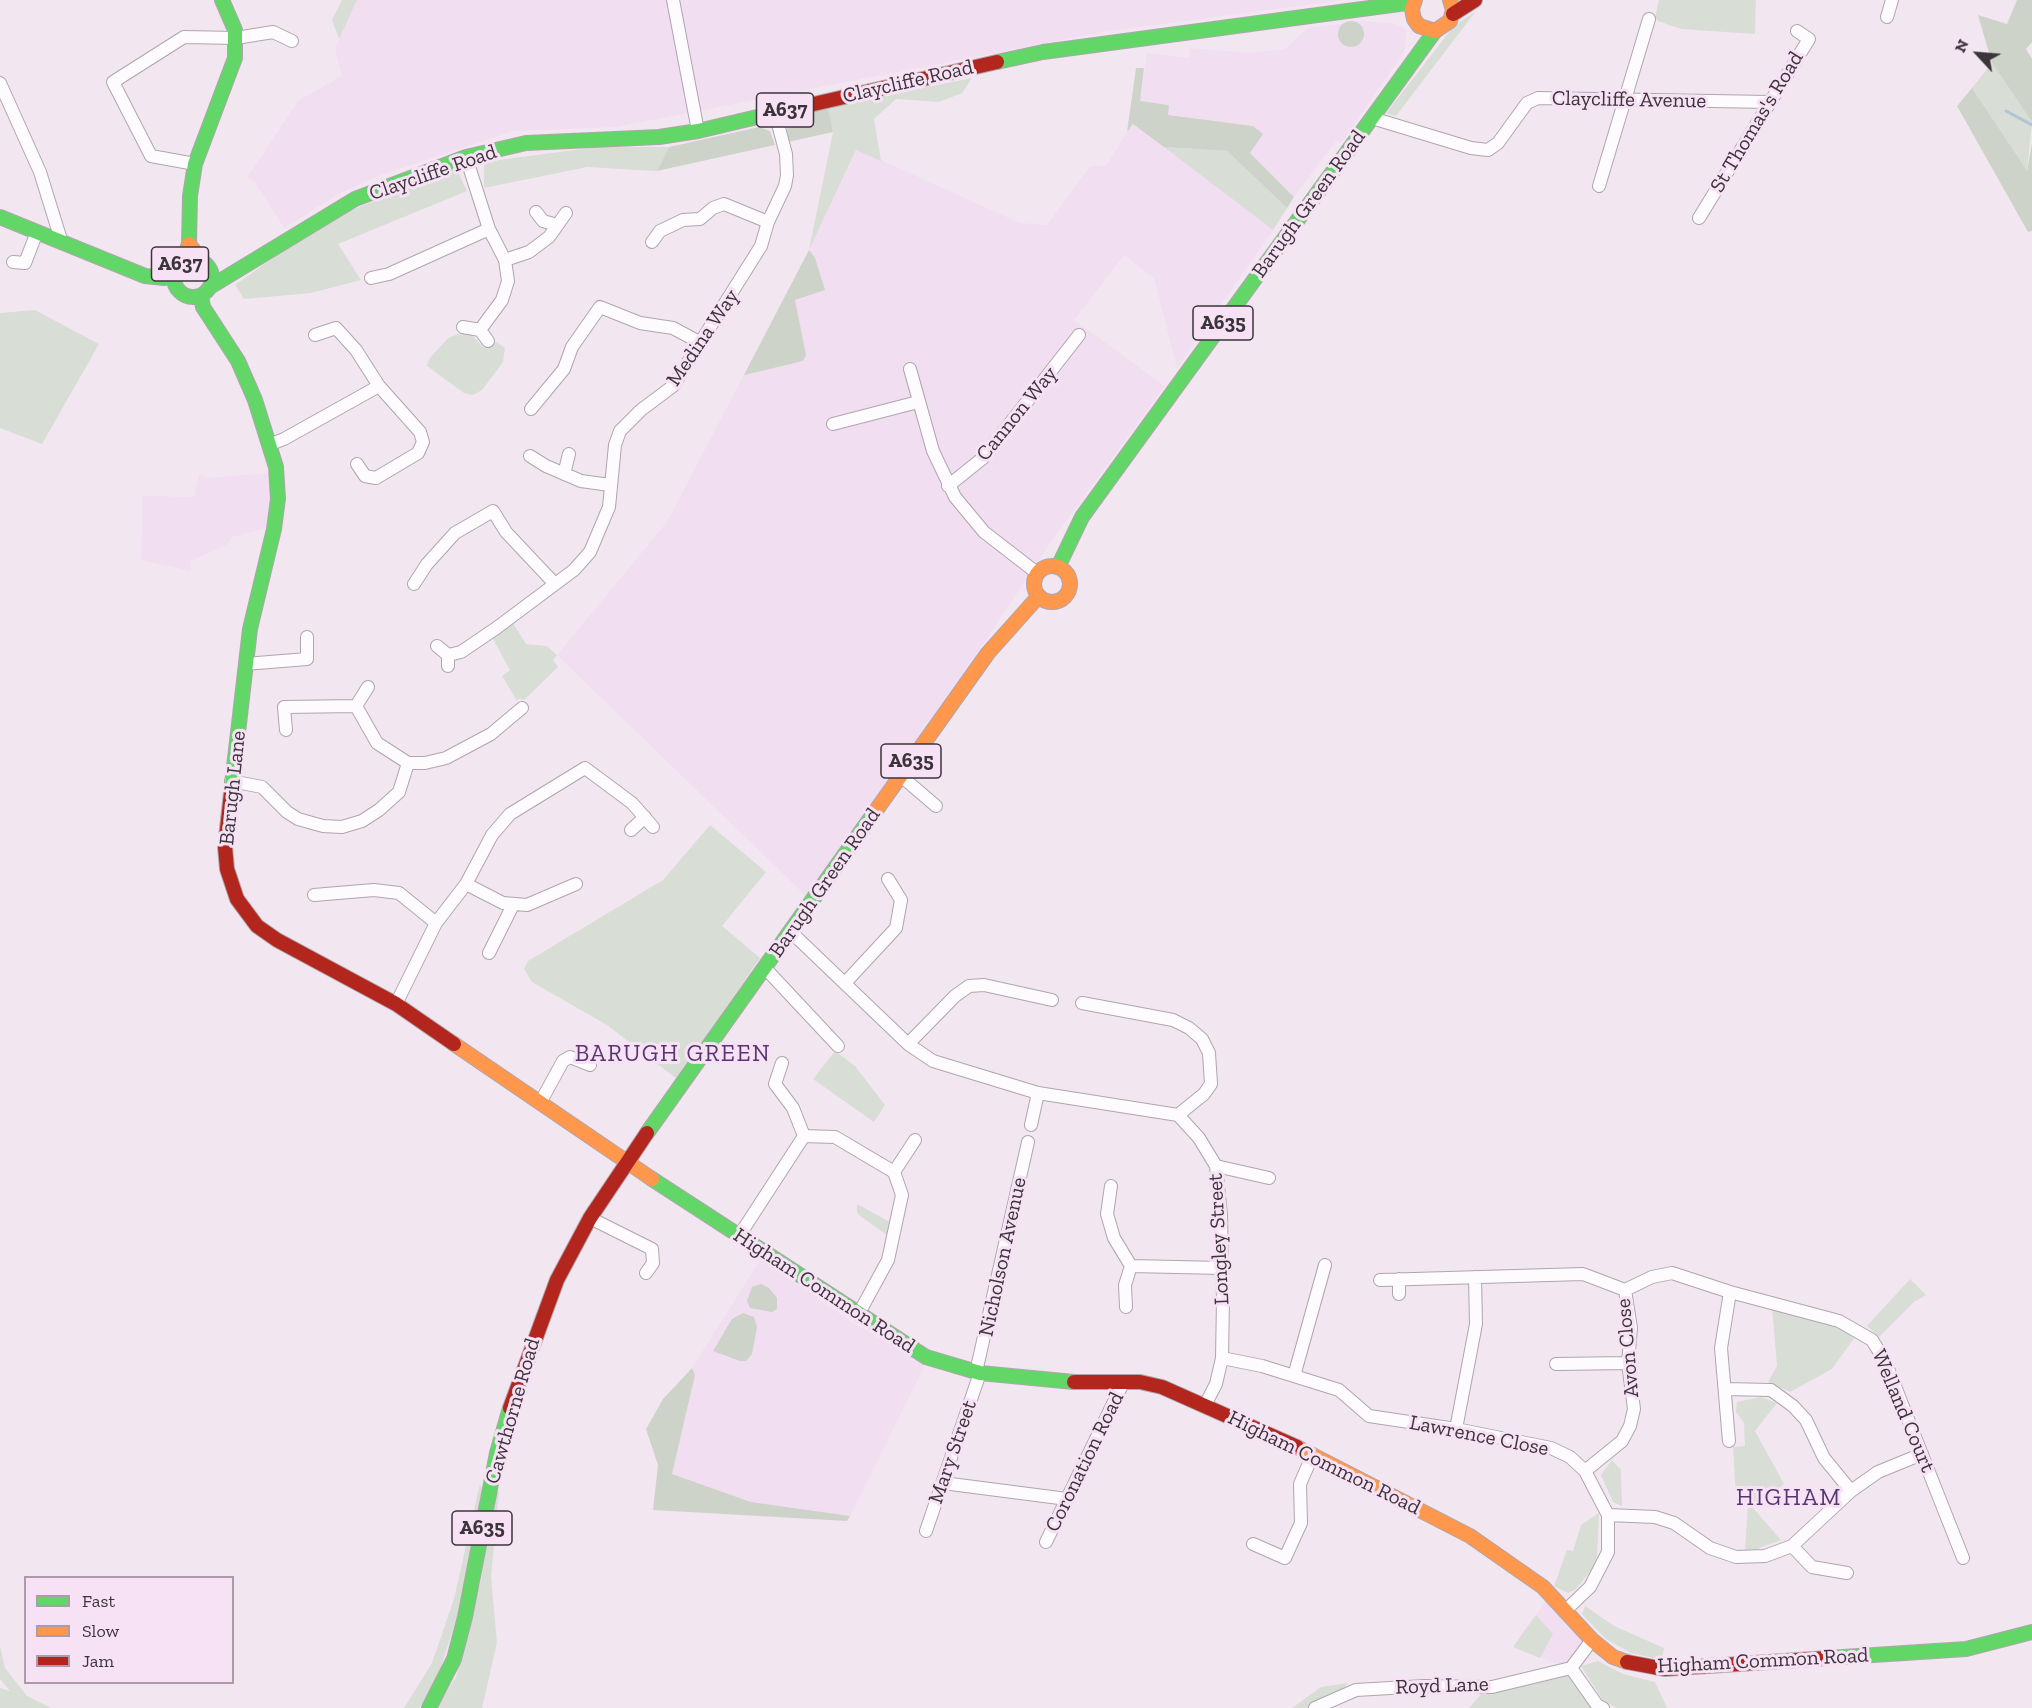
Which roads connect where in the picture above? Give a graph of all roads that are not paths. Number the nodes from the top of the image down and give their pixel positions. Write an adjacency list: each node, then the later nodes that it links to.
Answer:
1 (222, 0): 12 (main road)
2 (673, 0): 20 (street)
3 (1450, 0): 7 (main road)
4 (1475, 0): 7 (main road, A635)
5 (1891, 0): 8 (street)
6 (1415, 11): 10 (main road, Claycliffe Road); 14 (main road, Barugh Green Road / A635); 18 (main road, Claycliffe Road / A637)
7 (1453, 14): 10 (main road, A635)
8 (1887, 17)
9 (1649, 19): 16 (street)
10 (1436, 31): 14 (main road, Barugh Green Road / A635)
11 (1797, 31): 17 (street, St Thomas's Road)
12 (236, 38): 13 (street); 22 (main road); 22 (street)
13 (292, 41)
14 (1400, 80): 19 (main road, Barugh Green Road / A635)
15 (0, 83): 33 (street)
16 (1625, 100): 17 (street, Claycliffe Avenue); 19 (street, Claycliffe Avenue); 23 (street)
17 (1769, 102): 27 (street, St Thomas's Road)
18 (775, 113): 20 (main road, Claycliffe Road / A637); 28 (street, Medina Way)
19 (1372, 118): 64 (main road, Barugh Green Road / A635)
20 (698, 131): 21 (main road, Claycliffe Road / A637)
21 (466, 157): 30 (street); 39 (main road, Claycliffe Road / A637)
22 (195, 164): 34 (main road)
23 (1599, 186)
24 (536, 212): 29 (street)
25 (566, 213): 29 (street)
26 (0, 217): 31 (main road, A637)
27 (1699, 219)
28 (768, 222): 32 (street); 51 (street, Medina Way)
29 (557, 225): 36 (street)
30 (489, 229): 36 (street); 43 (street)
31 (37, 232): 33 (main road, A637); 38 (street)
32 (652, 242)
33 (62, 243): 42 (main road, A637)
34 (189, 244): 35 (main road); 37 (main road)
35 (201, 260): 37 (main road, A637); 40 (main road, A637)
36 (505, 260): 47 (street)
37 (183, 261): 41 (main road, A637)
38 (13, 262)
39 (237, 270): 40 (main road, Claycliffe Road / A637); 44 (main road, Claycliffe Road / A637)
40 (212, 272): 44 (main road, A637)
41 (174, 275): 42 (main road, A637); 45 (main road, A637)
42 (149, 278): 45 (main road, A637)
43 (371, 278)
44 (206, 291): 45 (main road, A637); 57 (main road, Barugh Lane)
45 (183, 294)
46 (464, 327): 47 (street)
47 (480, 330): 50 (street)
48 (1079, 334): 63 (street, Cannon Way)
49 (315, 335): 53 (street)
50 (488, 341)
51 (701, 343): 55 (street); 62 (street, Medina Way)
52 (910, 369): 54 (street)
53 (379, 386): 57 (street); 60 (street)
54 (918, 402): 56 (street); 63 (street)
55 (531, 409)
56 (833, 424)
57 (271, 444): 71 (main road, Barugh Lane)
58 (569, 454): 61 (street)
59 (530, 456): 61 (street)
60 (357, 464)
61 (564, 474): 62 (street)
62 (610, 485): 66 (street, Medina Way)
63 (948, 486): 65 (street)
64 (1058, 567): 65 (main road); 68 (main road)
65 (1037, 573): 68 (main road)
66 (554, 583): 67 (street); 70 (street, Medina Way)
67 (414, 584)
68 (1038, 597): 77 (main road, Barugh Green Road / A635)
69 (307, 637): 71 (street)
70 (437, 646)
71 (244, 664): 78 (main road, Barugh Lane)
72 (368, 687): 73 (street)
73 (356, 706): 75 (street); 76 (street)
74 (522, 708): 76 (street)
75 (286, 730)
76 (408, 763): 78 (street)
77 (901, 776): 79 (street); 87 (main road, Barugh Green Road / A635)
78 (231, 781): 94 (main road, Barugh Lane)
79 (936, 806)
80 (632, 830): 82 (street)
81 (888, 879): 90 (street)
82 (466, 884): 85 (street); 86 (street)
83 (576, 884): 85 (street)
84 (315, 895): 86 (street)
85 (513, 905): 88 (street)
86 (436, 923): 94 (street)
87 (791, 932): 89 (main road, Barugh Green Road / A635); 90 (street)
88 (489, 953)
89 (765, 969): 97 (street, Barugh Green Road); 107 (main road, Barugh Green Road / A635)
90 (845, 983): 96 (street)
91 (1040, 983): 92 (street)
92 (1037, 997): 93 (street); 96 (street)
93 (1052, 1000)
94 (396, 1004): 101 (main road, Barugh Lane)
95 (1089, 1018): 102 (street)
96 (908, 1044): 100 (street)
97 (838, 1046)
98 (782, 1063): 104 (street)
99 (590, 1065): 101 (street)
100 (1038, 1093): 102 (street); 103 (street)
101 (540, 1103): 107 (main road, Barugh Lane)
102 (1178, 1115): 108 (street, Longley Street)
103 (1031, 1125)
104 (804, 1136): 109 (street); 113 (street)
105 (915, 1140): 109 (street)
106 (1028, 1142): 129 (street, Nicholson Avenue)
107 (627, 1162): 112 (main road, Cawthorne Road / A635); 113 (main road, Higham Common Road)
108 (1216, 1166): 110 (street); 116 (street, Longley Street)
109 (894, 1172): 125 (street)
110 (1269, 1178)
111 (1112, 1186): 115 (street)
112 (590, 1218): 117 (street); 153 (main road, Cawthorne Road / A635)
113 (739, 1236): 125 (main road, Higham Common Road)
114 (1325, 1265): 130 (street)
115 (1131, 1266): 116 (street); 124 (street)
116 (1222, 1268): 126 (street, Longley Street)
117 (646, 1273)
118 (1474, 1277): 119 (street, Avon Close); 121 (street, Avon Close); 134 (street)
119 (1399, 1279): 120 (street, Avon Close); 123 (street)
120 (1380, 1280)
121 (1625, 1290): 122 (street, Welland Court); 127 (street, Avon Close)
122 (1730, 1292): 132 (street); 137 (street, Welland Court)
123 (1399, 1294)
124 (1126, 1307)
125 (858, 1315): 129 (main road, Higham Common Road)
126 (1222, 1358): 130 (street, Lawrence Close); 133 (street, Longley Street)
127 (1628, 1363): 128 (street); 138 (street, Avon Close)
128 (1556, 1364)
129 (978, 1372): 131 (main road, Higham Common Road); 139 (street, Mary Street)
130 (1294, 1376): 134 (street, Lawrence Close)
131 (1124, 1381): 133 (main road, Higham Common Road); 141 (street, Coronation Road)
132 (1725, 1389): 135 (street); 140 (street)
133 (1205, 1405): 136 (main road, Higham Common Road)
134 (1456, 1429): 138 (street, Lawrence Close)
135 (1728, 1441)
136 (1313, 1454): 145 (street); 149 (main road, Higham Common Road)
137 (1922, 1454): 140 (street); 147 (street, Welland Court)
138 (1585, 1471): 142 (street, Lawrence Close)
139 (943, 1483): 141 (street); 143 (street, Mary Street)
140 (1851, 1491): 146 (street)
141 (1067, 1499): 144 (street, Coronation Road)
142 (1608, 1515): 146 (street); 149 (street, Lawrence Close)
143 (926, 1531)
144 (1046, 1542)
145 (1253, 1544)
146 (1792, 1546): 148 (street)
147 (1963, 1558)
148 (1847, 1573)
149 (1566, 1610): 151 (main road, Higham Common Road)
150 (2032, 1632): 151 (main road, Higham Common Road)
151 (1592, 1640): 152 (street)
152 (1571, 1668): 154 (street, Royd Lane); 155 (street)
153 (429, 1708)
154 (1315, 1708)
155 (1603, 1708)

